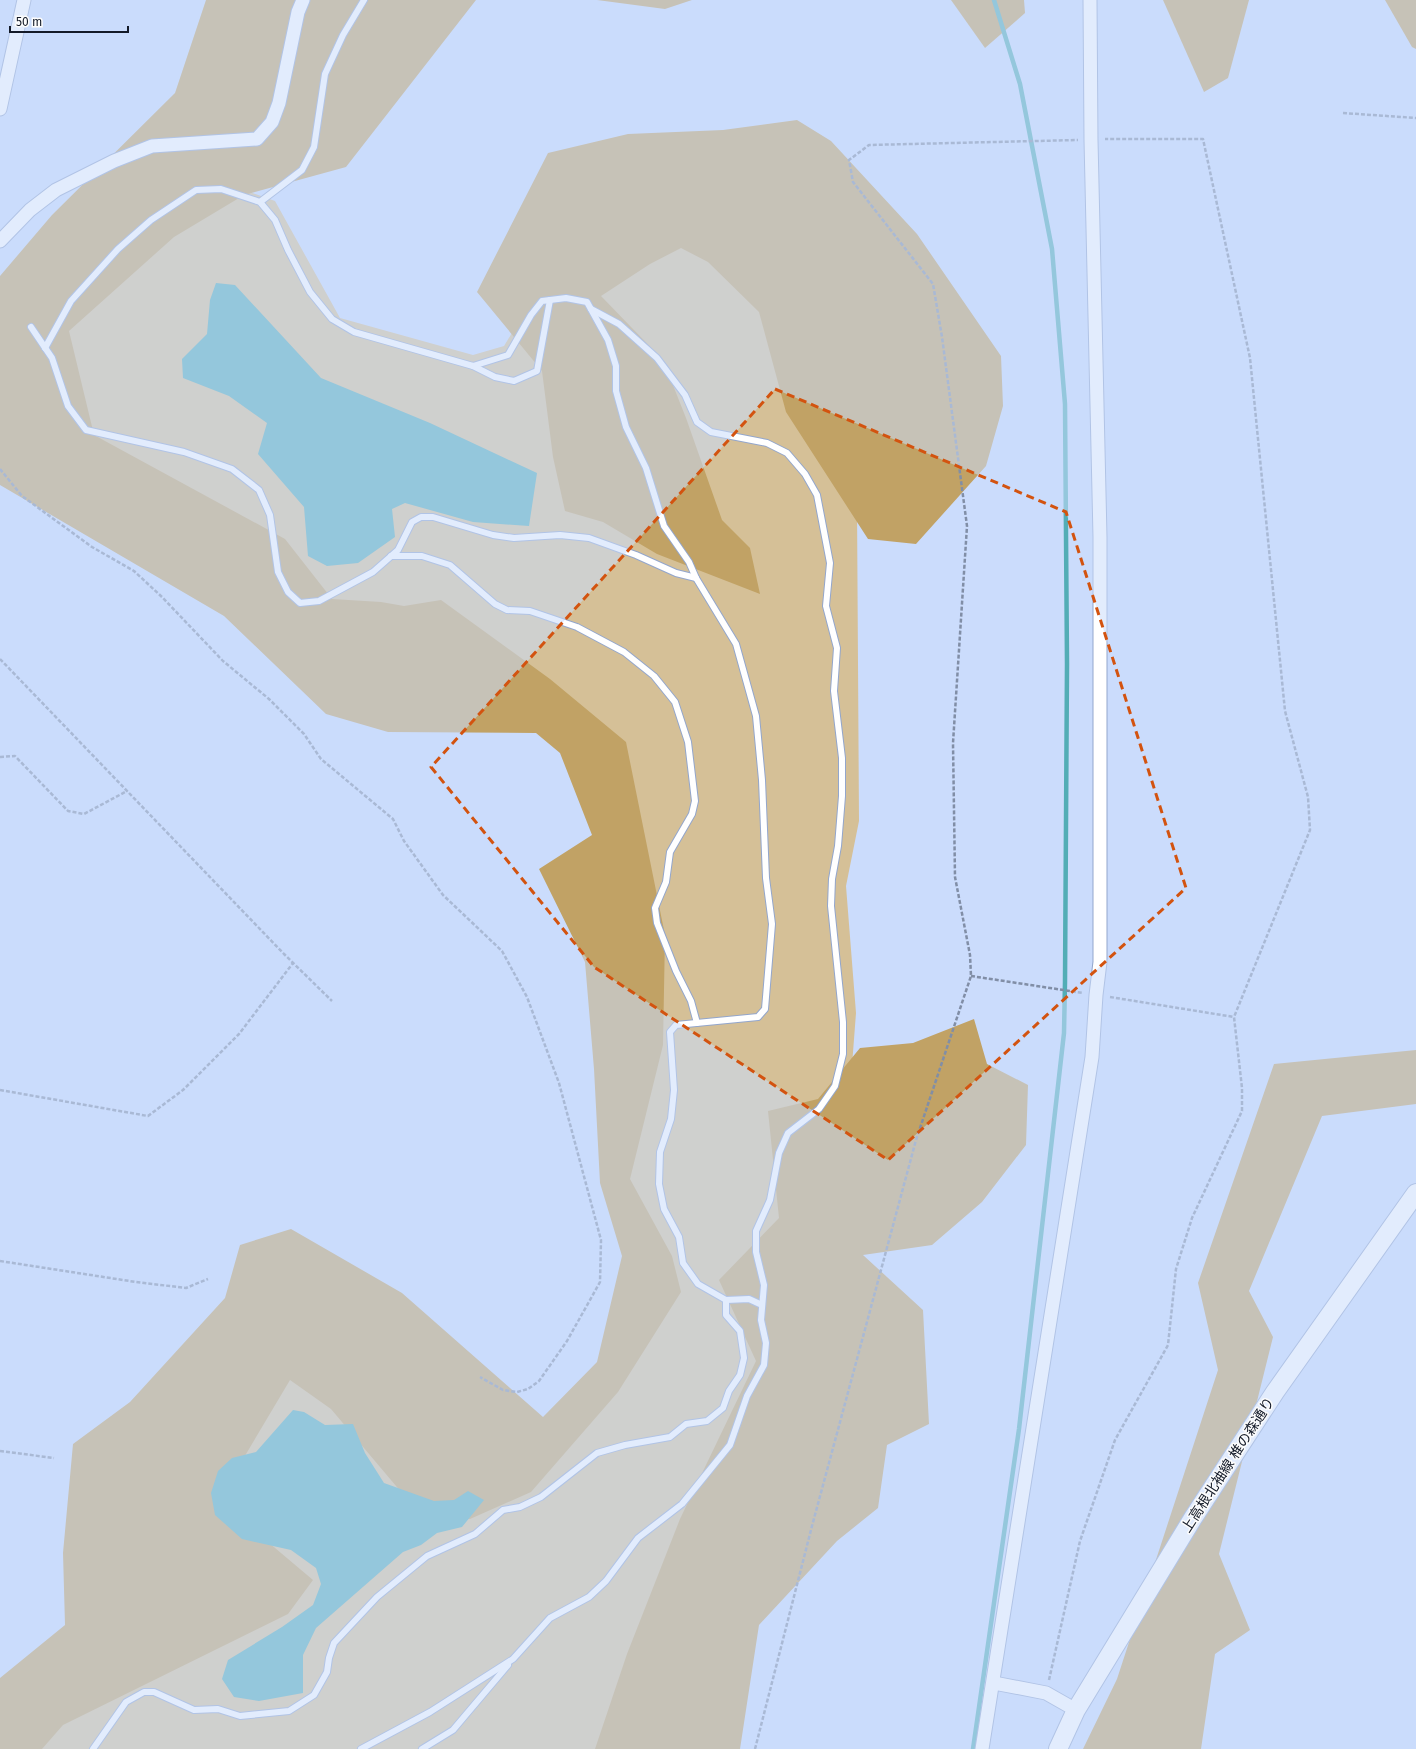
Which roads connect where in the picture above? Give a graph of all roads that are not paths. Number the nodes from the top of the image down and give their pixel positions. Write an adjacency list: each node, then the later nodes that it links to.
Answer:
1 (24, 0): 5 (street)
2 (303, 0): 7 (street)
3 (364, 0): 6 (lane)
4 (1090, 0): 20 (street)
5 (0, 109)
6 (260, 202): 11 (lane); 12 (lane)
7 (0, 241)
8 (550, 300): 9 (lane); 12 (lane); 12 (lane)
9 (591, 309): 14 (lane); 18 (lane)
10 (31, 328): 11 (lane)
11 (45, 348): 13 (lane)
12 (473, 366)
13 (391, 556): 14 (lane); 15 (lane)
14 (696, 578): 15 (lane)
15 (697, 1023): 17 (lane)
16 (1416, 1193): 21 (main road, 上高根北袖線 椎の森通り)
17 (726, 1300): 18 (lane); 22 (lane)
18 (762, 1306): 19 (lane)
19 (513, 1659): 23 (lane); 24 (lane)
20 (994, 1684): 21 (street); 25 (street)
21 (1076, 1710): 26 (main road, 上高根北袖線 椎の森通り)
22 (93, 1749)
23 (362, 1749)
24 (422, 1749)
25 (982, 1749)
26 (1058, 1749)

